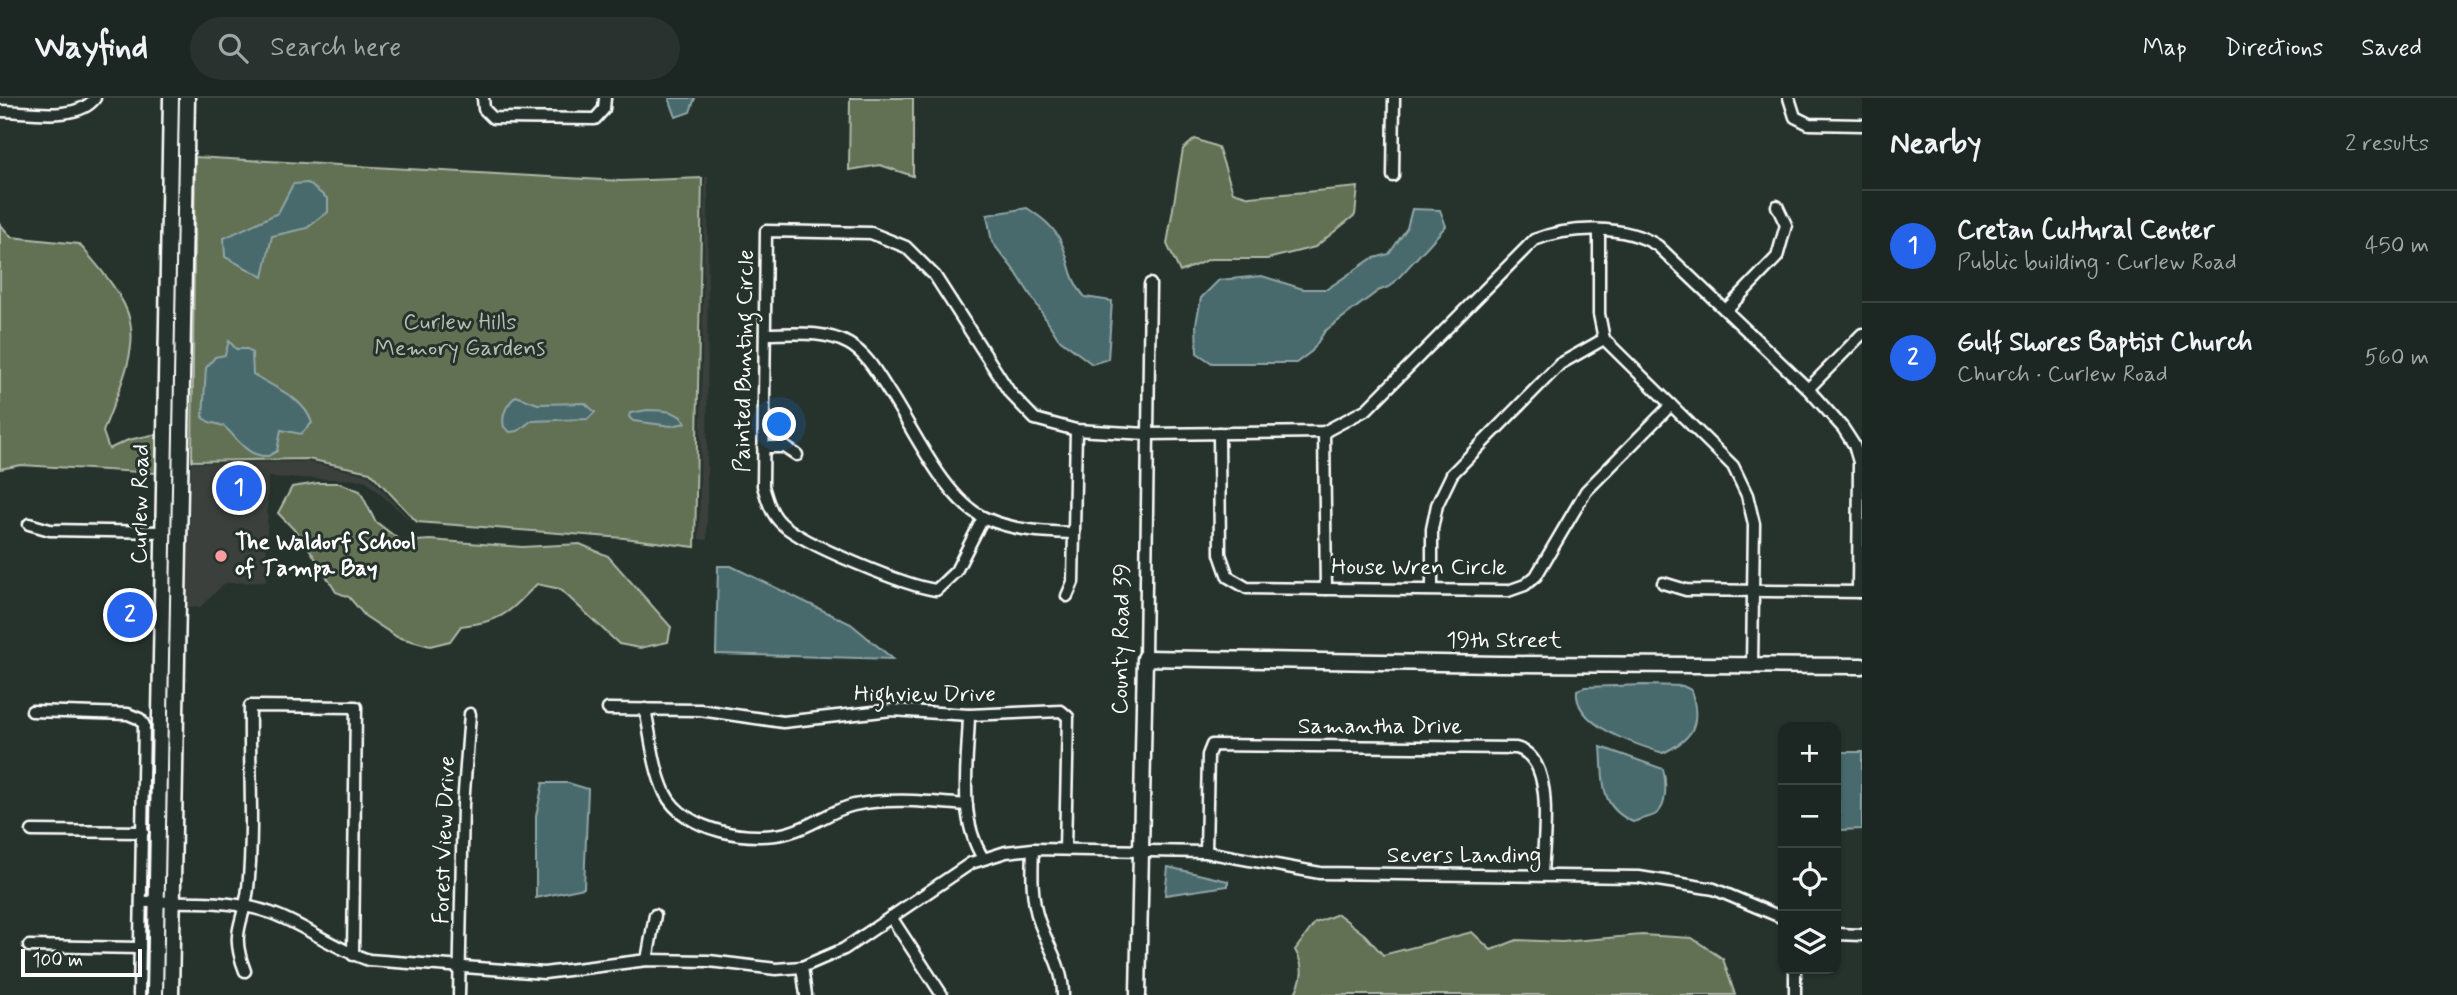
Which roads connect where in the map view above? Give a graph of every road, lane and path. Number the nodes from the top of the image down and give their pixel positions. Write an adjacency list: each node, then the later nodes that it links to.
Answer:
1 (95, 98): 8 (street)
2 (171, 98): 28 (main road, Curlew Road)
3 (187, 98): 36 (main road, Curlew Road)
4 (483, 98): 5 (street)
5 (606, 98)
6 (1394, 98): 10 (street)
7 (1788, 98): 9 (street)
8 (0, 111)
9 (1862, 125)
10 (1393, 176)
11 (1777, 206): 14 (street)
12 (1600, 231): 14 (street); 17 (street); 21 (street)
13 (1150, 284): 23 (street, County Road 39)
14 (1726, 310): 18 (street)
15 (765, 334): 20 (street, Painted Bunting Circle); 24 (street, Painted Bunting Circle); 26 (street)
16 (1862, 334): 18 (street)
17 (1604, 339): 19 (street); 32 (street)
18 (1808, 389): 34 (street)
19 (1671, 405): 32 (street, House Wren Circle); 33 (street)
20 (1076, 430): 23 (street); 29 (street)
21 (1324, 432): 22 (street); 31 (street)
22 (1219, 433): 23 (street); 31 (street, House Wren Circle)
23 (1147, 434): 37 (street, County Road 39)
24 (763, 447): 25 (street); 26 (street, Painted Bunting Circle)
25 (797, 455)
26 (983, 518): 29 (street)
27 (29, 524): 28 (street)
28 (164, 532): 36 (main road); 55 (main road, Curlew Road)
29 (1074, 533): 35 (street)
30 (1663, 583): 33 (street)
31 (1326, 589): 32 (street, House Wren Circle)
32 (1432, 589)
33 (1753, 592): 34 (street); 38 (street)
34 (1860, 592)
35 (1066, 596)
36 (178, 613): 56 (main road, Curlew Road)
37 (1145, 658): 38 (main road, 19th Street); 50 (main road, County Road 39)
38 (1752, 665): 39 (main road, 19th Street)
39 (1862, 666)
40 (608, 709): 41 (street, Highview Drive)
41 (645, 709): 44 (street, Highview Drive); 45 (street)
42 (32, 711): 47 (street)
43 (470, 714): 68 (street, Forest View Drive)
44 (969, 715): 45 (street); 49 (street, Highview Drive)
45 (967, 805): 52 (street)
46 (32, 831): 47 (street)
47 (143, 832): 54 (street)
48 (1033, 849): 49 (street, Severs Landing); 52 (street, Severs Landing); 77 (street)
49 (1065, 849): 50 (street, Severs Landing)
50 (1140, 850): 51 (street, Severs Landing); 78 (main road, County Road 39)
51 (1206, 852): 53 (street, Severs Landing); 53 (street, Samantha Drive)
52 (983, 858): 60 (street, Severs Landing)
53 (1542, 875): 59 (street, Severs Landing)
54 (141, 902): 55 (street, Severs Landing); 64 (street)
55 (157, 902): 56 (street, Severs Landing); 71 (main road, Curlew Road)
56 (173, 903): 57 (street, Severs Landing); 73 (main road, Curlew Road)
57 (244, 906): 65 (street, Severs Landing); 65 (street); 69 (street)
58 (655, 915): 66 (street)
59 (1778, 916)
60 (891, 917): 67 (street, Severs Landing); 76 (street)
61 (1841, 933): 62 (street)
62 (1862, 935)
63 (29, 946): 64 (street)
64 (140, 948): 72 (street)
65 (352, 955): 68 (street, Severs Landing)
66 (647, 960): 67 (street, Severs Landing); 68 (street, Severs Landing)
67 (802, 967): 75 (street)
68 (460, 969): 74 (street, Forest View Drive)
69 (245, 971)
70 (1795, 974): 79 (street)
71 (156, 994)
72 (139, 995)
73 (171, 995)
74 (459, 995)
75 (806, 995)
76 (942, 995)
77 (1063, 995)
78 (1138, 995)
79 (1795, 995)

